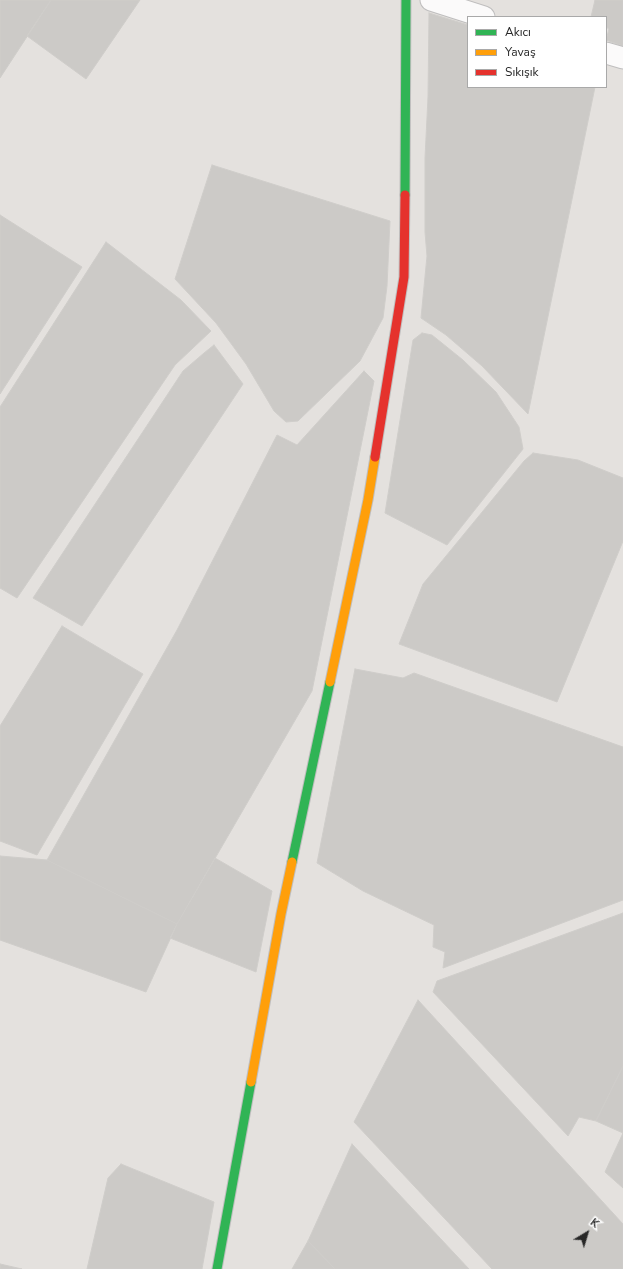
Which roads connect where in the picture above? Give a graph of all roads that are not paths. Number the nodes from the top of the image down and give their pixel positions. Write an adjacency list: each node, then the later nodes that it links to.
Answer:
1 (406, 0): 6 (street)
2 (431, 0): 3 (street)
3 (481, 16)
4 (607, 53): 5 (street)
5 (623, 58)
6 (217, 1269)

